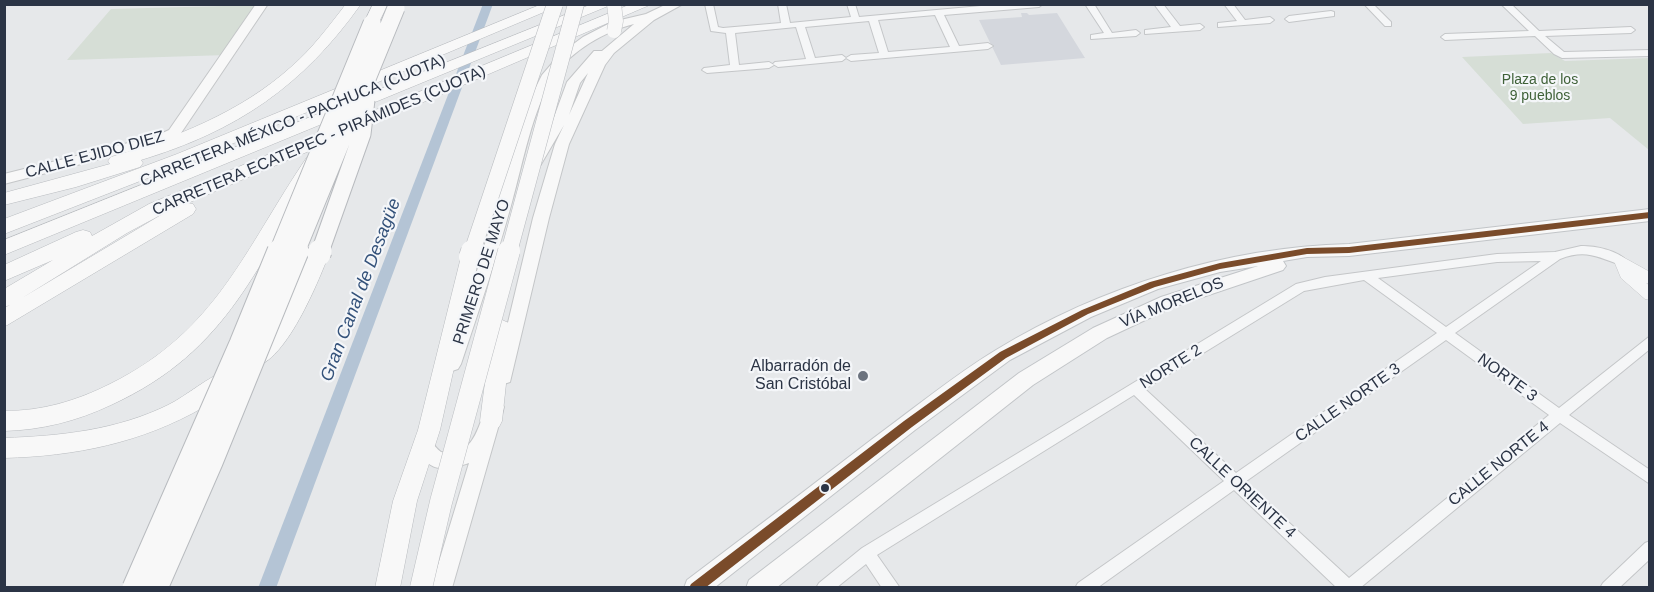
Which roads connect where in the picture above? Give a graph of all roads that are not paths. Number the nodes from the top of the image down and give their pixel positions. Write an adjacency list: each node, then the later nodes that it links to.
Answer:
1 (262, 4): 62 (main road, CALLE EJIDO DIEZ)
2 (354, 4): 63 (highway)
3 (540, 4): 48 (highway, CARRETERA ECATEPEC - PIRÁMIDES (CUOTA))
4 (556, 4): 48 (highway); 84 (highway, bridge)
5 (576, 4): 50 (highway, bridge)
6 (581, 4): 48 (highway, CARRETERA MÉXICO - PACHUCA (CUOTA))
7 (606, 4): 48 (highway, CARRETERA MÉXICO - PACHUCA (CUOTA))
8 (614, 4): 59 (main road, bridge)
9 (627, 4): 48 (highway)
10 (677, 4): 24 (main road, PRIMERO DE MAYO)
11 (709, 4): 41 (street)
12 (782, 4): 37 (street)
13 (851, 4): 31 (street)
14 (921, 4): 27 (street)
15 (1089, 4): 45 (street)
16 (1158, 4): 39 (street)
17 (1228, 4): 33 (street)
18 (1299, 4): 28 (street)
19 (1368, 4): 34 (street)
20 (1505, 4): 44 (street)
21 (1039, 5): 22 (street)
22 (992, 7): 25 (street)
23 (386, 10): 57 (highway, bridge); 61 (highway, bridge)
24 (648, 11): 48 (highway, CARRETERA ECATEPEC - PIRÁMIDES (CUOTA)); 60 (main road, PRIMERO DE MAYO); 72 (main road, PRIMERO DE MAYO)
25 (939, 14): 27 (street); 51 (street)
26 (1331, 14): 28 (street)
27 (925, 15): 29 (street)
28 (1310, 16): 30 (street)
29 (873, 19): 31 (street); 53 (street)
30 (1289, 19)
31 (856, 20): 35 (street)
32 (1270, 20): 33 (street)
33 (1243, 23): 36 (street)
34 (1388, 24)
35 (800, 25): 37 (street); 54 (street)
36 (1221, 25)
37 (786, 26): 41 (street)
38 (1200, 27): 39 (street)
39 (1177, 29): 42 (street)
40 (1631, 30): 44 (street)
41 (730, 31): 56 (street)
42 (1148, 32)
43 (1136, 33): 45 (street)
44 (1536, 33): 47 (street); 52 (street)
45 (1109, 35): 46 (street)
46 (1094, 37)
47 (1445, 37)
48 (510, 38): 55 (highway, CARRETERA ECATEPEC - PIRÁMIDES (CUOTA)); 55 (highway, CARRETERA MÉXICO - PACHUCA (CUOTA)); 55 (highway)
49 (988, 46): 51 (street)
50 (564, 49): 83 (highway, bridge); 93 (highway, bridge)
51 (956, 49): 53 (street)
52 (1650, 53)
53 (884, 55): 54 (street)
54 (811, 61): 56 (street)
55 (441, 67): 61 (highway, CARRETERA ECATEPEC - PIRÁMIDES (CUOTA)); 64 (highway, CARRETERA ECATEPEC - PIRÁMIDES (CUOTA)); 66 (highway); 67 (highway, CARRETERA MÉXICO - PACHUCA (CUOTA)); 68 (highway, CARRETERA MÉXICO - PACHUCA (CUOTA)); 73 (highway)
56 (735, 68): 58 (street)
57 (371, 69): 85 (highway, bridge); 91 (highway, bridge)
58 (707, 70)
59 (560, 120): 60 (main road); 72 (main road)
60 (562, 144): 83 (main road, PRIMERO DE MAYO)
61 (311, 150): 76 (highway, CARRETERA ECATEPEC - PIRÁMIDES (CUOTA)); 77 (highway); 82 (highway, bridge); 90 (highway, bridge)
62 (4, 179)
63 (4, 191)
64 (4, 199)
65 (1650, 215): 69 (main road)
66 (4, 227)
67 (4, 236)
68 (4, 248)
69 (1349, 250): 95 (main road, VÍA MORELOS); 96 (main road, VÍA MORELOS)
70 (1556, 256): 71 (street, CALLE NORTE 3); 74 (street, NORTE 2); 78 (street, CALLE NORTE 3)
71 (1637, 271): 75 (street)
72 (485, 272): 84 (main road, PRIMERO DE MAYO)
73 (4, 274)
74 (1367, 276): 78 (street, NORTE 3); 80 (street, NORTE 2)
75 (1650, 295)
76 (4, 298)
77 (4, 319)
78 (1445, 333): 81 (street, NORTE 3); 87 (street, CALLE NORTE 3)
79 (1650, 342): 81 (street, CALLE NORTE 4)
80 (1136, 389): 87 (street, CALLE ORIENTE 4); 89 (street, NORTE 2)
81 (1559, 415): 86 (street, NORTE 3); 100 (street, CALLE NORTE 4)
82 (4, 421)
83 (489, 430): 84 (main road); 94 (main road, PRIMERO DE MAYO)
84 (426, 438): 92 (highway, PRIMERO DE MAYO)
85 (4, 448)
86 (1650, 478)
87 (1236, 482): 99 (street, CALLE NORTE 3); 100 (street, CALLE ORIENTE 4)
88 (1650, 548): 101 (street)
89 (867, 553): 97 (street, NORTE 2); 98 (street)
90 (134, 588)
91 (156, 588)
92 (387, 588)
93 (421, 588)
94 (441, 588)
95 (694, 588)
96 (758, 588)
97 (824, 588)
98 (892, 588)
99 (1083, 588)
100 (1348, 588)
101 (1608, 588)

